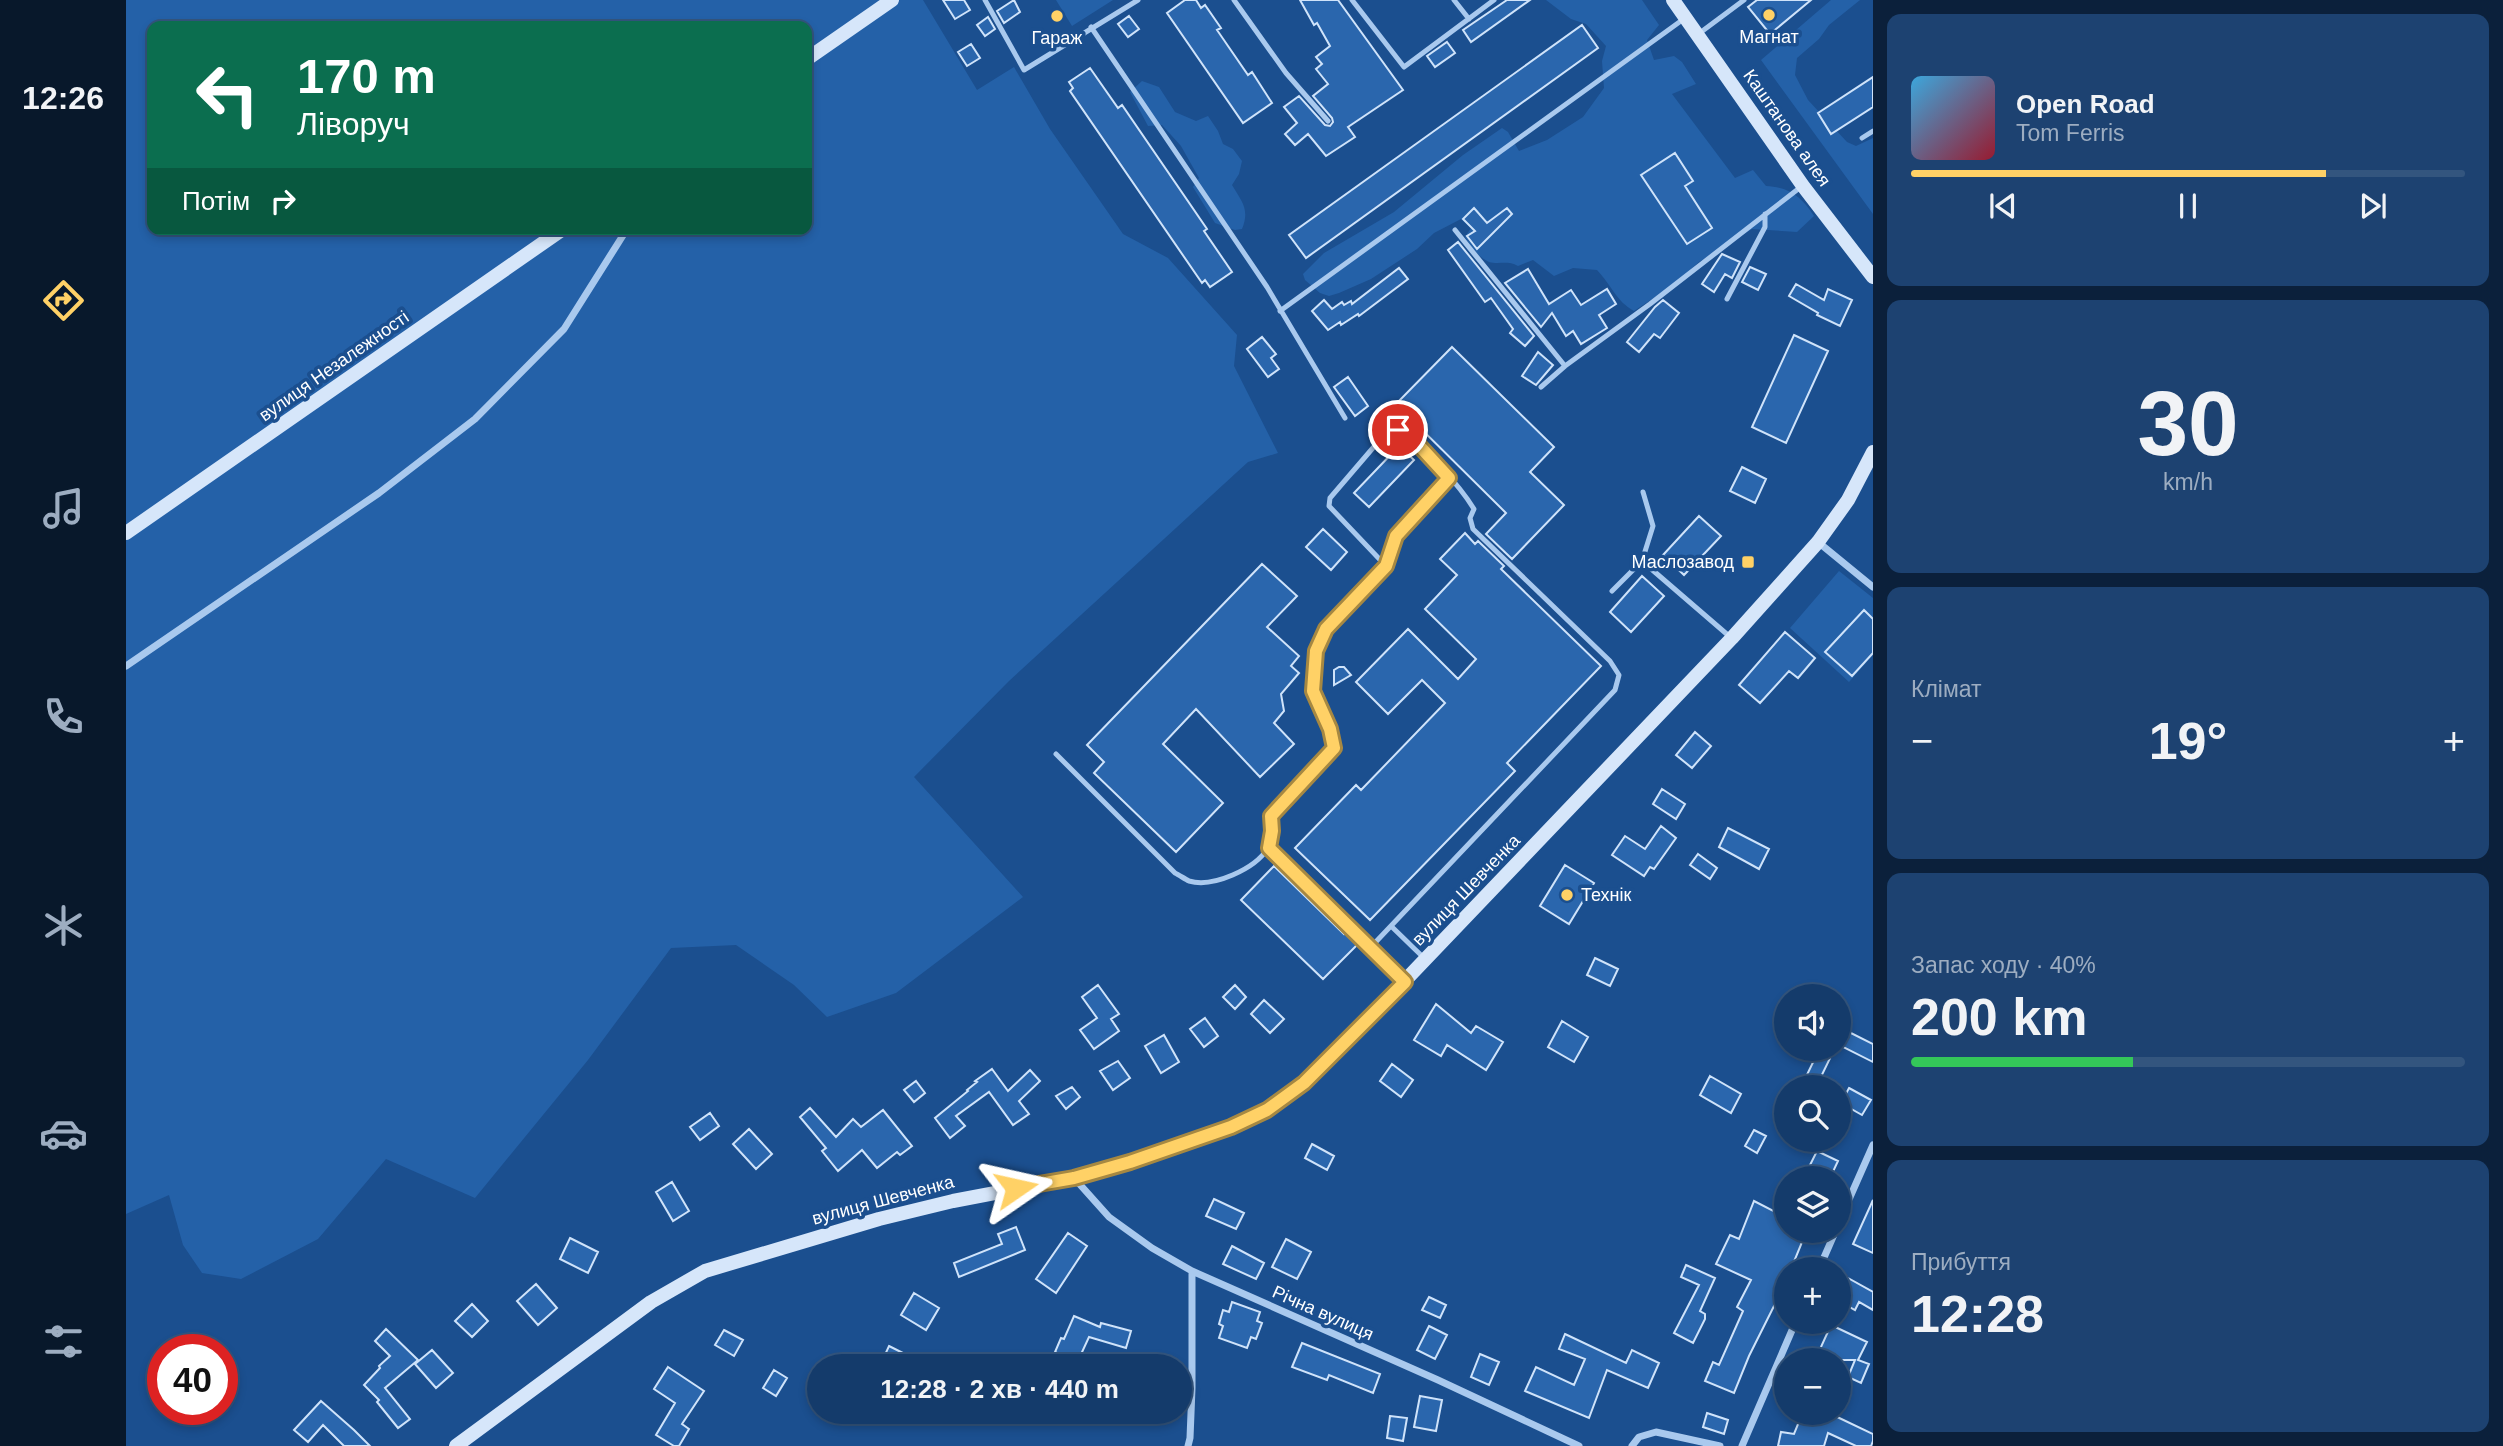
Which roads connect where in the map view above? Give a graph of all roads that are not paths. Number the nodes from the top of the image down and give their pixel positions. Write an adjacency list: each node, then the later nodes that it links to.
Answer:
1 (892, 0): 14 (street)
2 (985, 0): 12 (lane)
3 (1138, 0): 12 (lane)
4 (1234, 0): 15 (lane)
5 (1352, 0): 11 (lane)
6 (1454, 0): 11 (lane)
7 (1494, 0): 11 (lane)
8 (1672, 0): 10 (street, Каштанова алея)
9 (1744, 0): 13 (lane)
10 (1685, 18): 13 (street, Каштанова алея); 25 (lane)
11 (1469, 19)
12 (1091, 27): 25 (lane)
13 (1698, 35): 18 (street, Каштанова алея)
14 (812, 56)
15 (1328, 121)
16 (1873, 131): 17 (lane)
17 (1862, 138)
18 (1803, 186): 19 (lane); 23 (street, Каштанова алея)
19 (1765, 214): 24 (lane); 26 (lane)
20 (1455, 230): 26 (lane)
21 (554, 235): 32 (street, вулиця Незалежності)
22 (623, 235): 39 (street)
23 (1873, 276)
24 (1727, 299)
25 (1280, 311): 28 (lane)
26 (1564, 366): 27 (lane)
27 (1541, 387)
28 (1345, 418)
29 (1873, 452): 33 (street, вулиця Шевченка)
30 (1449, 478): 35 (lane); 35 (lane); 42 (lane)
31 (1643, 492): 34 (lane)
32 (126, 533)
33 (1818, 542): 36 (street); 38 (street, вулиця Шевченка)
34 (1642, 561): 37 (lane); 38 (lane)
35 (1386, 566): 41 (lane)
36 (1873, 587)
37 (1612, 591)
38 (1732, 638): 44 (street, вулиця Шевченка)
39 (126, 667)
40 (1056, 754): 41 (lane)
41 (1269, 848): 43 (lane)
42 (1391, 926): 43 (lane); 44 (lane)
43 (1370, 948): 45 (lane)
44 (1426, 960): 45 (street, вулиця Шевченка)
45 (1405, 982): 47 (street, вулиця Шевченка)
46 (1873, 1145): 48 (street)
47 (1074, 1178): 49 (street, Річна вулиця); 51 (street, вулиця Шевченка)
48 (1851, 1195)
49 (1192, 1271): 52 (street); 53 (street, Річна вулиця)
50 (1790, 1334): 56 (street)
51 (456, 1446)
52 (1188, 1446)
53 (1579, 1446)
54 (1632, 1446): 55 (street)
55 (1720, 1446)
56 (1742, 1446)

